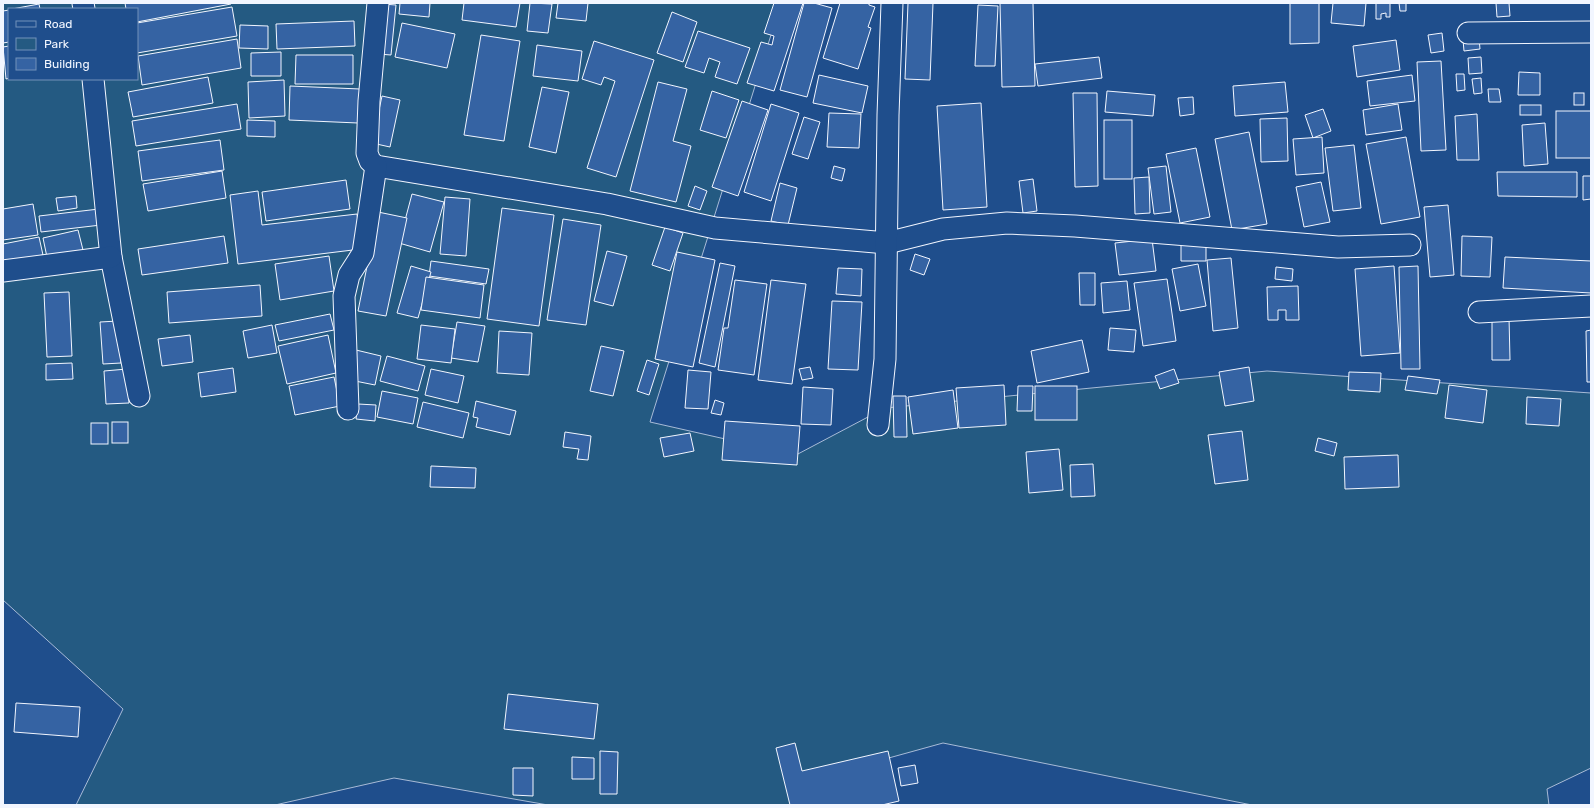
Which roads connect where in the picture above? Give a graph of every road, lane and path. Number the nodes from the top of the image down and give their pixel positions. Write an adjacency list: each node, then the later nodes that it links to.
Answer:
1 (378, 3): 6 (street)
2 (892, 3): 7 (street)
3 (1591, 32): 4 (street)
4 (1468, 33)
5 (92, 80): 9 (street)
6 (376, 166): 7 (street); 14 (street)
7 (887, 243): 8 (street); 15 (street)
8 (1410, 245)
9 (111, 257): 10 (street); 13 (street)
10 (3, 271)
11 (1591, 306): 12 (street)
12 (1479, 312)
13 (140, 396)
14 (348, 409)
15 (878, 425)

